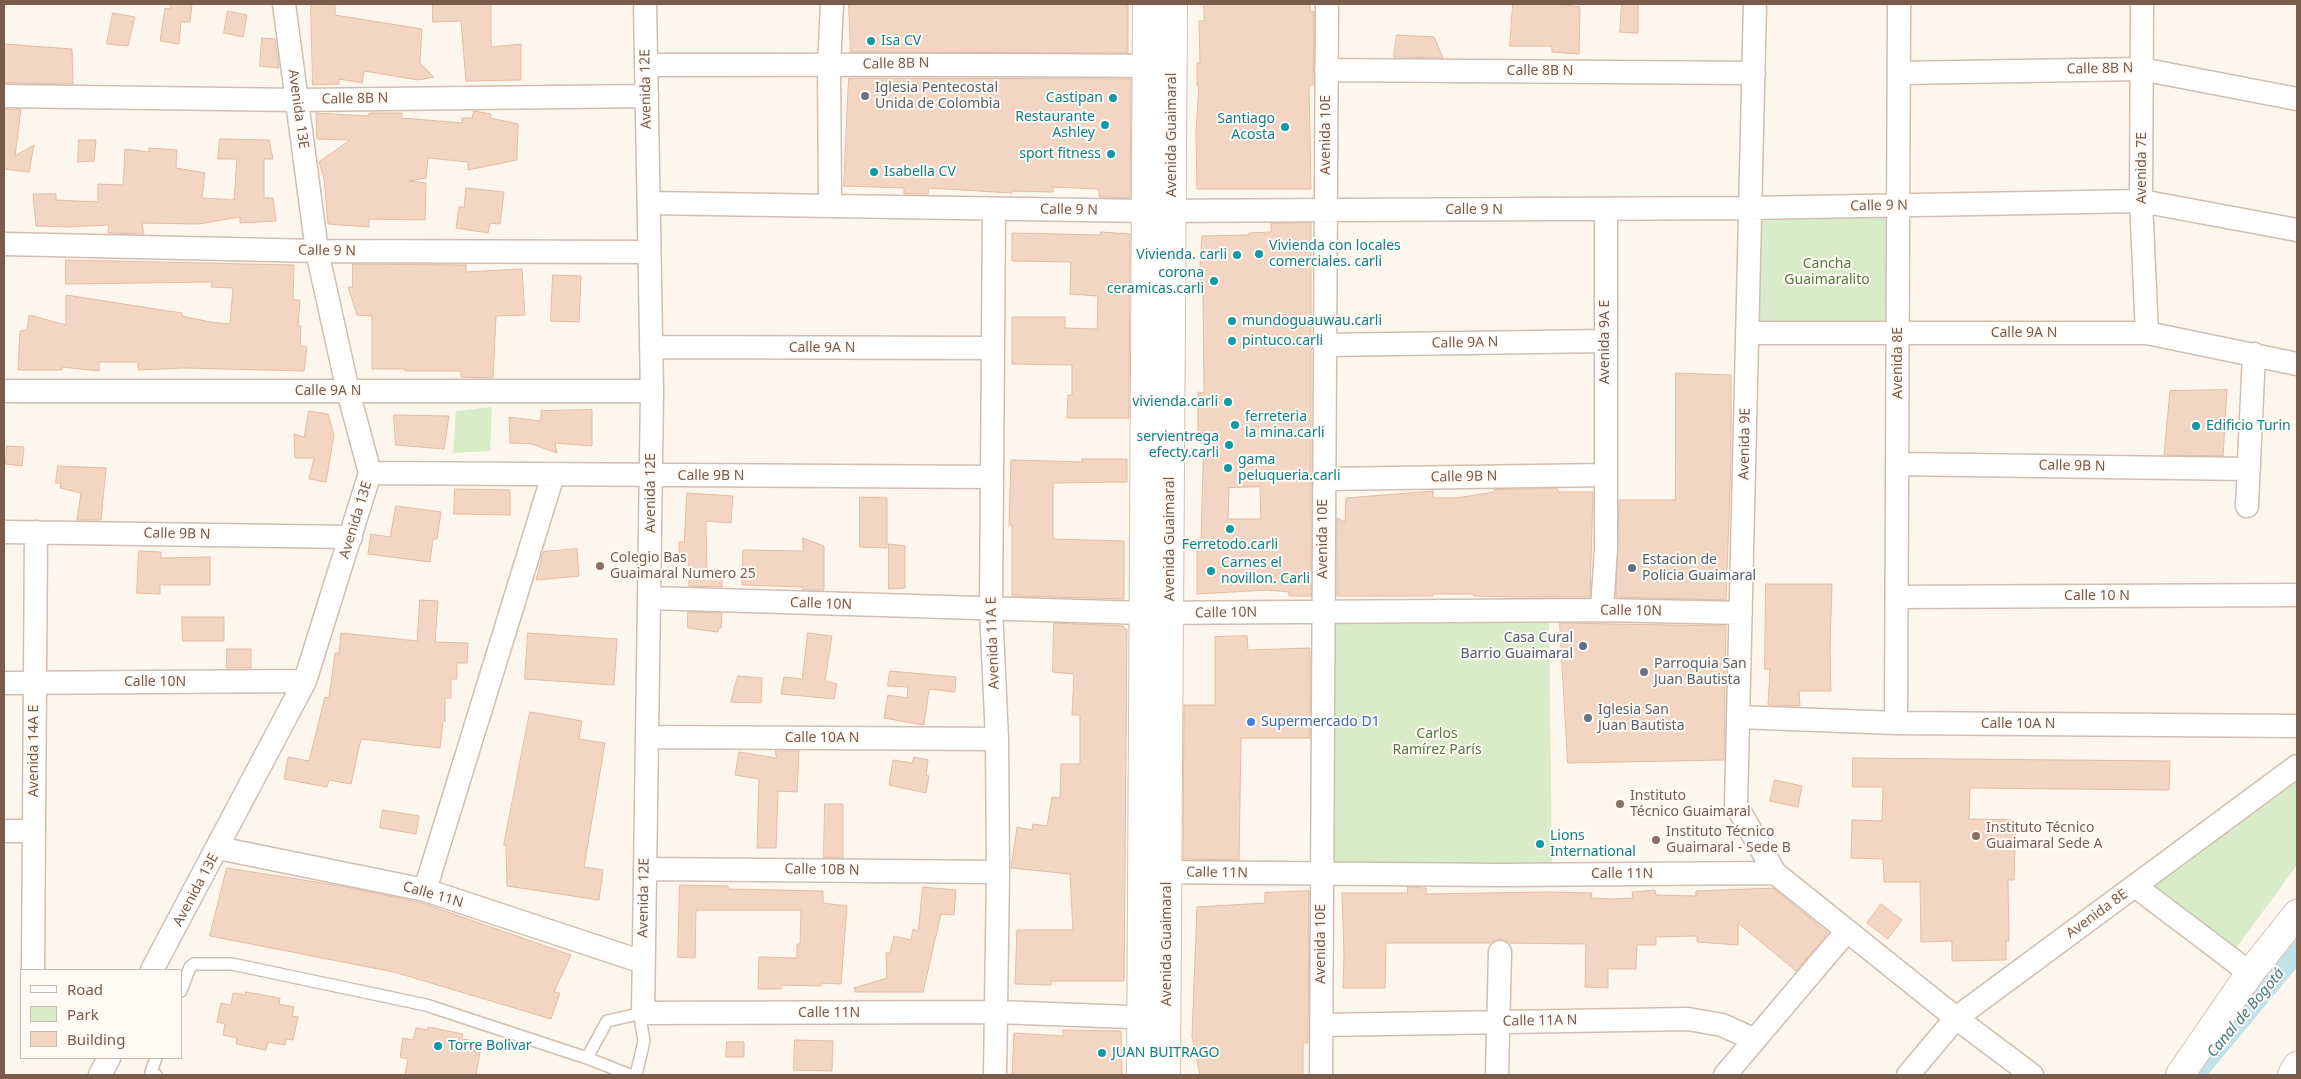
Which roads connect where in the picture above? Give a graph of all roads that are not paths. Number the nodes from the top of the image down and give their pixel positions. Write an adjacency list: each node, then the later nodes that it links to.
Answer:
1 (284, 4): 20 (street, Avenida 13E)
2 (645, 4): 10 (street, Avenida 12E)
3 (832, 4): 11 (street)
4 (1147, 4): 12 (street, Avenida Guaimaral)
5 (1173, 4): 29 (street, Avenida Guaimaral)
6 (1327, 4): 14 (street, Avenida 10E)
7 (1755, 4): 15 (street, Avenida 9E)
8 (1900, 4): 16 (street, Avenida 8E)
9 (2142, 4): 13 (street, Avenida 7E)
10 (646, 65): 11 (street, Calle 8B N); 18 (street, Avenida 12E)
11 (829, 66): 12 (street, Calle 8B N); 23 (street)
12 (1147, 66): 29 (street, Avenida Guaimaral)
13 (2141, 68): 16 (street, Calle 8B N); 19 (street, Calle 8B N); 21 (street, Avenida 7E)
14 (1326, 70): 15 (street, Calle 8B N); 28 (street, Avenida 10E)
15 (1754, 73): 25 (street, Avenida 9E)
16 (1899, 73): 24 (street, Avenida 8E)
17 (4, 96): 20 (street, Calle 8B N)
18 (647, 96): 20 (street, Calle 8B N); 22 (street, Avenida 12E)
19 (2297, 99)
20 (297, 100): 32 (street, Avenida 13E)
21 (2142, 201): 24 (street, Calle 9 N); 30 (street, Calle 9 N); 36 (street, Avenida 7E)
22 (649, 203): 23 (street, Calle 9 N); 33 (street, Avenida 12E)
23 (830, 204): 27 (street, Calle 9 N)
24 (1898, 205): 25 (street, Calle 9 N); 35 (street, Avenida 8E)
25 (1750, 208): 26 (street, Calle 9 N); 34 (street, Avenida 9E)
26 (1606, 209): 28 (street, Calle 9 N); 37 (street, Avenida 9A E)
27 (994, 210): 29 (street, Calle 9 N); 40 (street, Avenida 11A E)
28 (1325, 210): 29 (street, Calle 9 N); 38 (street, Avenida 10E)
29 (1159, 211): 63 (street, Avenida Guaimaral)
30 (2297, 230)
31 (4, 244): 32 (street, Calle 9 N)
32 (317, 251): 33 (street, Calle 9 N); 44 (street, Avenida 13E)
33 (650, 252): 39 (street, Avenida 12E)
34 (1747, 333): 35 (street, Calle 9A N); 65 (street, Avenida 9E)
35 (1898, 333): 36 (street, Calle 9A N); 46 (street, Avenida 8E)
36 (2147, 333): 41 (street, Calle 9A N)
37 (1605, 341): 38 (street, Calle 9A N); 50 (street, Avenida 9A E)
38 (1324, 345): 53 (street, Avenida 10E)
39 (651, 347): 40 (street, Calle 9A N); 45 (street, Avenida 12E)
40 (993, 348): 52 (street, Avenida 11A E)
41 (2254, 354): 42 (street, Calle 9A N); 47 (street)
42 (2297, 364)
43 (4, 391): 44 (street, Calle 9A N)
44 (348, 391): 45 (street, Calle 9A N); 48 (street, Avenida 13E)
45 (652, 391): 51 (street, Avenida 12E)
46 (1897, 464): 47 (street, Calle 9B N); 59 (street, Avenida 8E)
47 (2248, 469): 54 (street)
48 (370, 473): 49 (street, Calle 9B N); 57 (street, Avenida 13E)
49 (553, 475): 51 (street, Calle 9B N); 84 (street)
50 (1605, 475): 53 (street, Calle 9B N); 62 (street, Avenida 9A E)
51 (651, 476): 52 (street, Calle 9B N); 60 (street, Avenida 12E)
52 (992, 477): 61 (street, Avenida 11A E)
53 (1324, 480): 64 (street, Avenida 10E)
54 (2247, 506)
55 (4, 532): 56 (street, Calle 9B N)
56 (36, 532): 57 (street, Calle 9B N); 68 (street, Avenida 14A E)
57 (351, 536): 66 (street, Avenida 13E)
58 (2297, 596): 59 (street, Calle 10 N)
59 (1897, 597): 70 (street, Avenida 8E)
60 (651, 598): 61 (street, Calle 10N); 72 (street, Avenida 12E)
61 (992, 609): 63 (street, Calle 10N); 73 (street, Avenida 11A E)
62 (1602, 610): 64 (street, Calle 10N); 65 (street, Calle 10N)
63 (1156, 613): 64 (street, Calle 10N); 80 (street, Avenida Guaimaral)
64 (1323, 613): 82 (street, Avenida 10E)
65 (1741, 613): 69 (street, Avenida 9E)
66 (305, 681): 68 (street, Calle 10N); 77 (street, Avenida 13E)
67 (4, 683): 68 (street, Calle 10N)
68 (35, 683): 76 (street, Avenida 14A E)
69 (1738, 717): 70 (street, Calle 10A N); 81 (street, Avenida 9E)
70 (1896, 723): 71 (street, Calle 10A N)
71 (2297, 726)
72 (648, 737): 73 (street, Calle 10A N); 78 (street, Avenida 12E)
73 (997, 739): 79 (street, Avenida 11A E)
74 (2297, 766): 83 (street, Avenida 8E)
75 (4, 831): 76 (street)
76 (34, 831): 89 (street, Avenida 14A E)
77 (218, 848): 84 (street, Calle 11N); 90 (street, Avenida 13E)
78 (645, 868): 79 (street, Calle 10B N); 88 (street, Avenida 12E)
79 (998, 872): 93 (street, Avenida 11A E)
80 (1155, 872): 82 (street, Calle 11N); 95 (street, Avenida Guaimaral)
81 (1775, 873): 82 (street, Calle 11N); 86 (street)
82 (1321, 875): 98 (street, Avenida 10E)
83 (2134, 886): 91 (street); 96 (street, Avenida 8E)
84 (425, 890): 88 (street, Calle 11N)
85 (2297, 914): 91 (street)
86 (1846, 932): 96 (street); 99 (street)
87 (1500, 952): 97 (street)
88 (643, 962): 94 (street, Avenida 12E)
89 (33, 969)
90 (153, 969)
91 (2250, 973): 116 (street)
92 (182, 988): 100 (lane)
93 (997, 1012): 94 (street, Calle 11N); 95 (street, Calle 11N); 108 (street, Avenida 11A E)
94 (642, 1013): 100 (lane); 107 (lane)
95 (1154, 1018): 109 (street, Avenida Guaimaral); 110 (street, Avenida Guaimaral)
96 (1956, 1018): 114 (street, Avenida 8E); 115 (street)
97 (1499, 1022): 98 (street, Calle 11A N); 99 (street, Calle 11A N); 112 (street)
98 (1322, 1025): 111 (street, Avenida 10E)
99 (1755, 1040): 113 (street)
100 (587, 1058): 106 (lane)
101 (108, 1059): 104 (street)
102 (156, 1059): 105 (lane)
103 (2297, 1066): 117 (street)
104 (100, 1075)
105 (156, 1075)
106 (630, 1075)
107 (636, 1075)
108 (995, 1075)
109 (1141, 1075)
110 (1166, 1075)
111 (1321, 1075)
112 (1497, 1075)
113 (1725, 1075)
114 (1908, 1075)
115 (2032, 1075)
116 (2180, 1075)
117 (2292, 1075)

